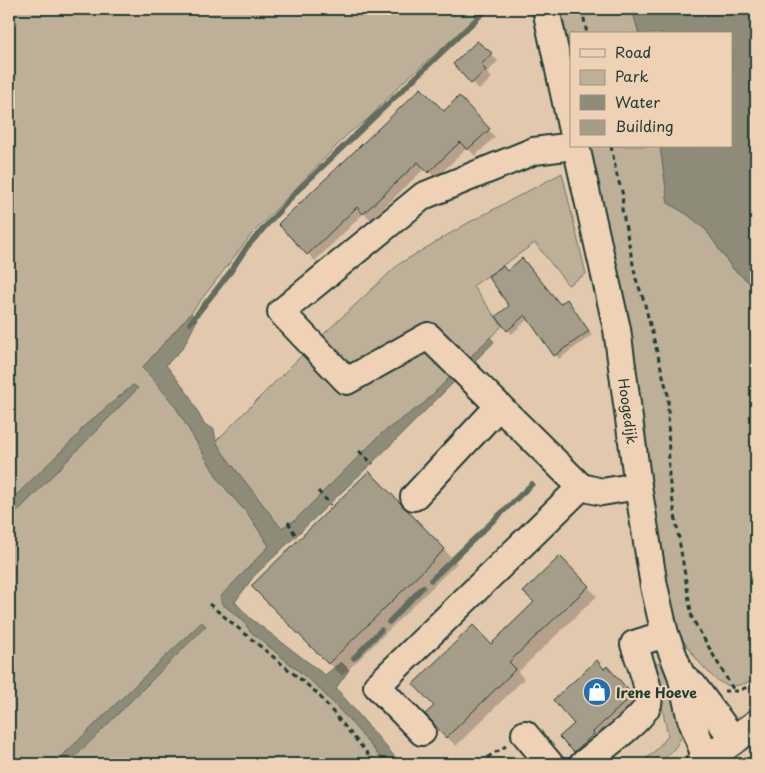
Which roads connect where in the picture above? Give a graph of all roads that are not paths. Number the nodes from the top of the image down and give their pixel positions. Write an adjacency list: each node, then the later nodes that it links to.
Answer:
1 (546, 9): 2 (street)
2 (570, 121)
3 (570, 147): 5 (street)
4 (575, 148): 6 (street, Hoogedijk)
5 (499, 406): 7 (street); 8 (street)
6 (638, 486): 7 (street); 9 (street, Hoogedijk)
7 (581, 487): 12 (street)
8 (414, 497)
9 (665, 634): 10 (street, Hoogedijk); 17 (street)
10 (681, 675): 14 (street, Hoogedijk); 15 (street, Hoogedijk)
11 (756, 724): 14 (main road)
12 (422, 732)
13 (524, 734): 16 (street)
14 (734, 740): 15 (main road)
15 (705, 763)
16 (550, 764)
17 (583, 764)

